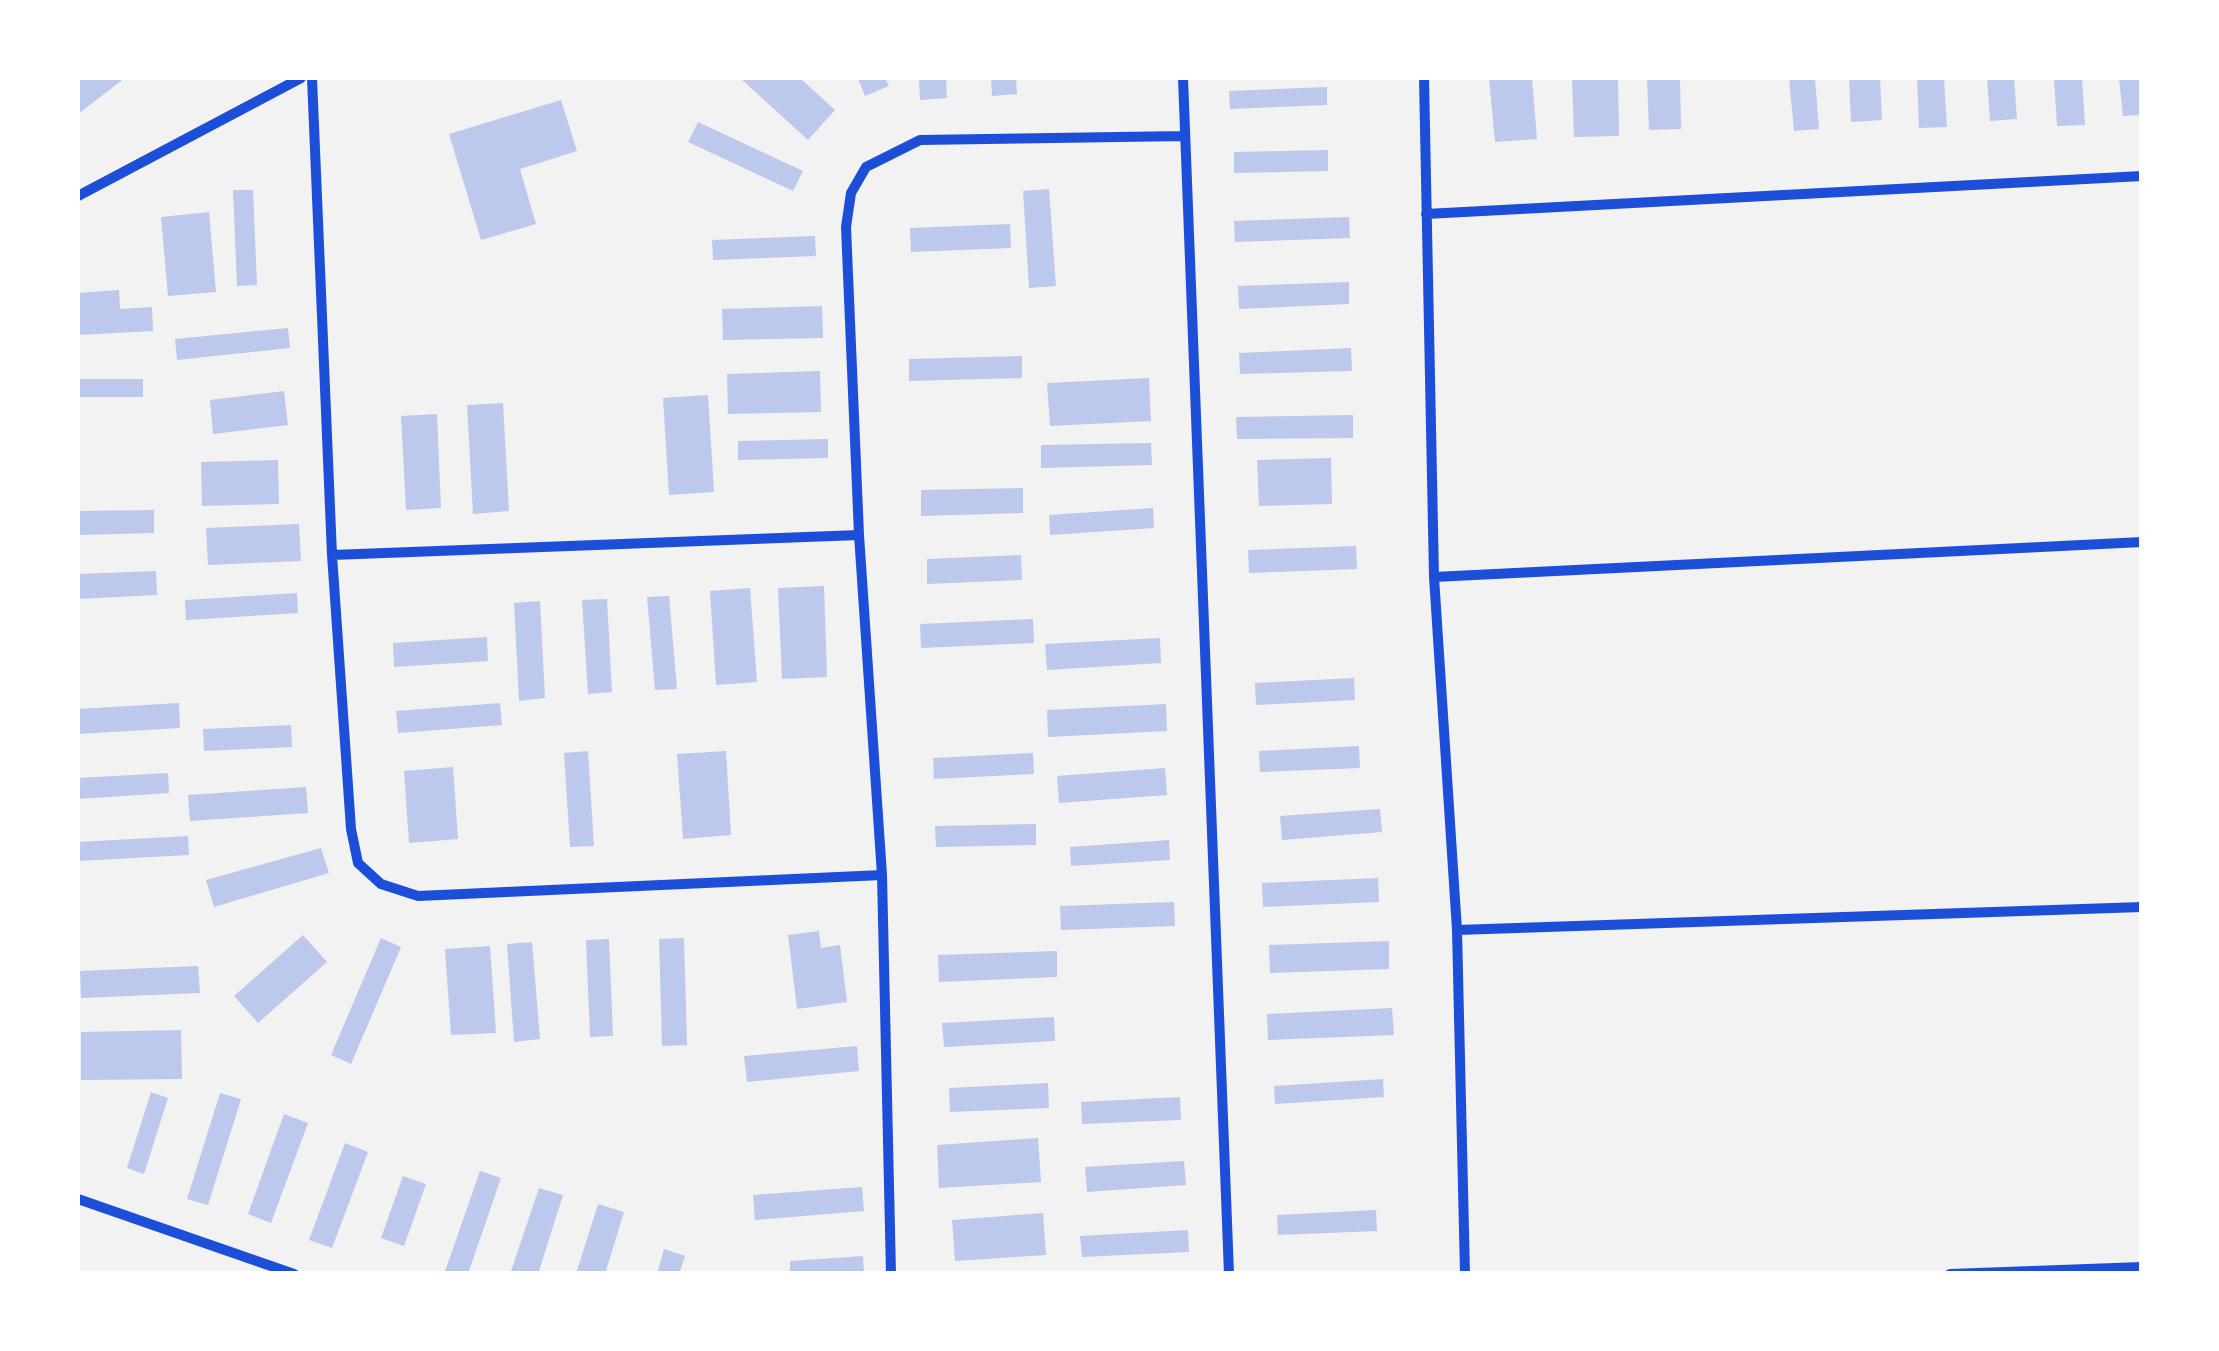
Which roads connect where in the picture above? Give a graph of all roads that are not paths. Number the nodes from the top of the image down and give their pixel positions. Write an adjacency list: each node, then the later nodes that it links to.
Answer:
1 (301, 78): 7 (street)
2 (312, 78): 11 (street)
3 (1183, 78): 5 (street)
4 (1424, 78): 8 (street)
5 (1185, 136): 9 (street); 20 (street)
6 (2142, 176): 8 (street)
7 (78, 196)
8 (1426, 214): 12 (street)
9 (859, 535): 11 (street); 13 (street)
10 (2142, 542): 12 (street)
11 (332, 554): 13 (street)
12 (1434, 577): 15 (street)
13 (882, 875): 19 (street)
14 (2142, 908): 15 (street)
15 (1457, 930): 21 (street)
16 (78, 1200): 18 (street)
17 (2142, 1268): 22 (street)
18 (294, 1274)
19 (891, 1274)
20 (1229, 1274)
21 (1465, 1274)
22 (1950, 1274)

